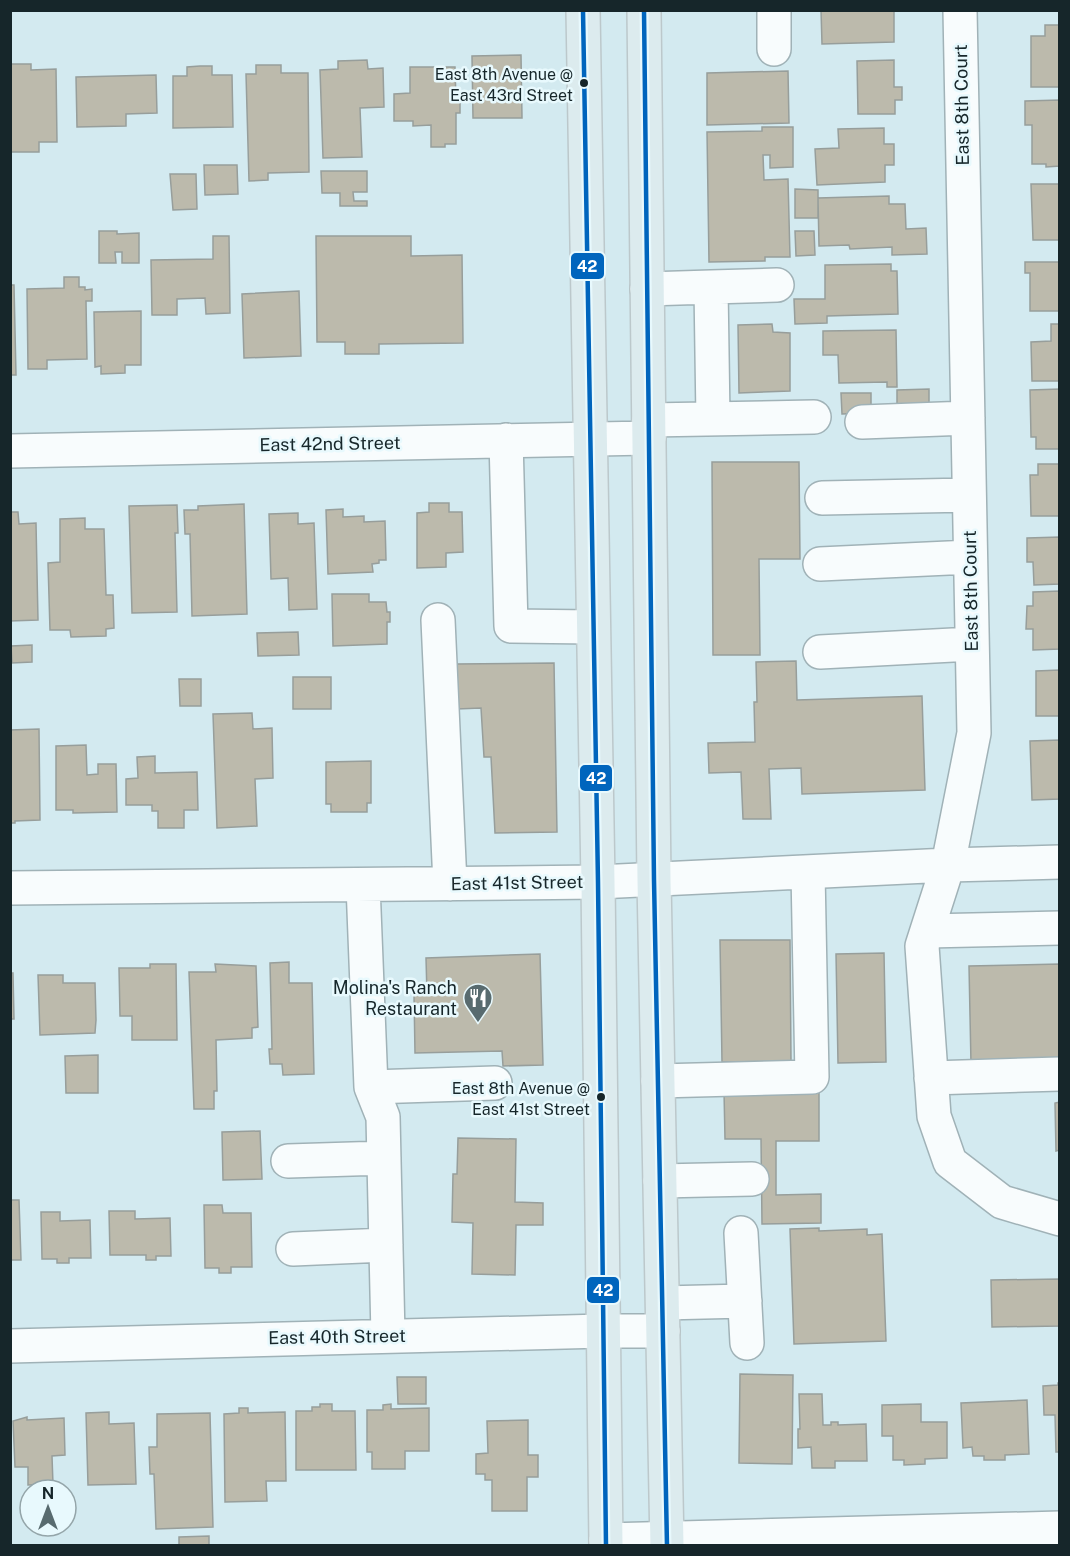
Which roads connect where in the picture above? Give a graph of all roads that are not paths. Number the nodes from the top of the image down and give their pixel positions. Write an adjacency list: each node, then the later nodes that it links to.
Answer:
1 (582, 10): 14 (main road)
2 (644, 10): 8 (main road)
3 (774, 10): 5 (street)
4 (960, 10): 10 (street, East 8th Court)
5 (774, 49)
6 (777, 285): 7 (street)
7 (711, 287): 8 (street); 11 (street)
8 (647, 289): 13 (main road)
9 (814, 417): 11 (street, East 42nd Street)
10 (968, 418): 12 (street); 17 (street, East 8th Court)
11 (713, 419): 13 (street, East 42nd Street)
12 (862, 422)
13 (649, 429): 14 (street, East 42nd Street); 28 (main road)
14 (589, 439): 15 (street, East 42nd Street); 22 (main road)
15 (506, 441): 16 (street, East 42nd Street); 22 (street)
16 (10, 451)
17 (969, 495): 18 (street); 19 (street, East 8th Court)
18 (822, 498)
19 (970, 557): 20 (street); 23 (street, East 8th Court)
20 (820, 564)
21 (438, 620): 30 (street)
22 (592, 627): 29 (main road)
23 (972, 644): 24 (street); 26 (street, East 8th Court)
24 (820, 652)
25 (1059, 861): 26 (street, East 41st Street)
26 (948, 865): 27 (street, East 41st Street); 34 (street, East 8th Court)
27 (808, 872): 28 (street, East 41st Street); 37 (street)
28 (654, 880): 29 (street, East 41st Street); 37 (main road)
29 (598, 882): 30 (street, East 41st Street); 50 (main road)
30 (450, 884): 31 (street, East 41st Street)
31 (363, 885): 32 (street, East 41st Street); 39 (street)
32 (10, 888)
33 (1059, 928): 34 (street)
34 (927, 931): 36 (street, East 8th Court)
35 (1059, 1074): 36 (street)
36 (931, 1078): 44 (street, East 8th Court)
37 (658, 1081): 43 (main road)
38 (495, 1083): 39 (street)
39 (371, 1087): 40 (street)
40 (384, 1158): 41 (street); 46 (street)
41 (288, 1161)
42 (752, 1179): 43 (street)
43 (660, 1181): 49 (main road)
44 (1059, 1219)
45 (741, 1233): 48 (street)
46 (386, 1245): 47 (street); 51 (street)
47 (293, 1249)
48 (744, 1301): 49 (street, East 40th Street); 52 (street)
49 (663, 1317): 50 (street, East 40th Street); 56 (main road)
50 (603, 1331): 51 (street, East 40th Street); 57 (main road)
51 (388, 1336): 53 (street, East 40th Street)
52 (747, 1343)
53 (10, 1346)
54 (1059, 1528): 55 (street)
55 (1016, 1537): 56 (street)
56 (667, 1542): 57 (street)
57 (606, 1543)

